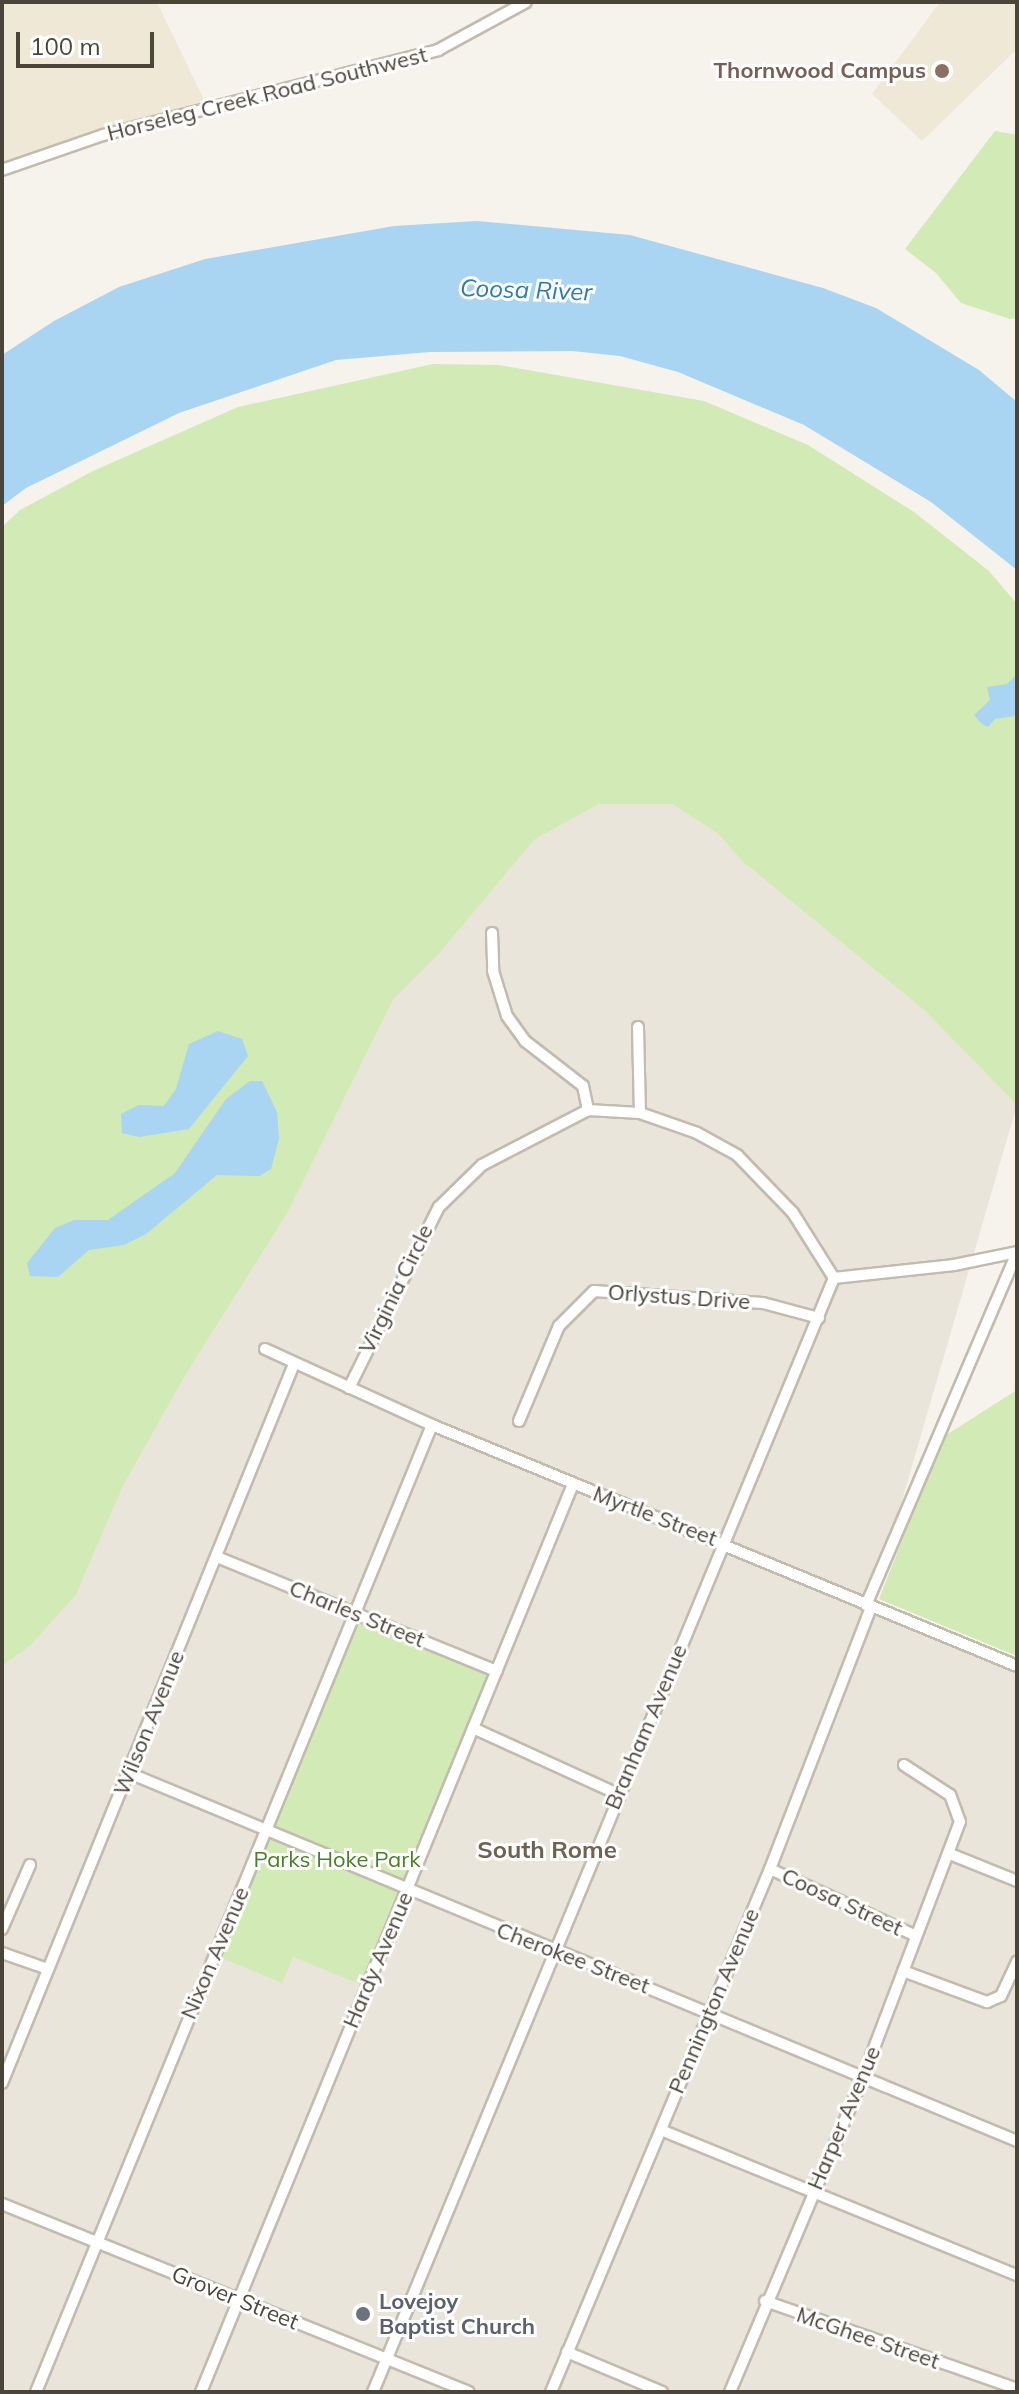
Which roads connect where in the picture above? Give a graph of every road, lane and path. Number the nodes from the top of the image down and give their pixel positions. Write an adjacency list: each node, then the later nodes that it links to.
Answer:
1 (526, 2): 2 (street, Horseleg Creek Road Southwest)
2 (2, 170)
3 (492, 933): 5 (street)
4 (638, 1027): 6 (street)
5 (588, 1110): 6 (street); 12 (street, Virginia Circle)
6 (640, 1113): 8 (street)
7 (1017, 1253): 8 (street); 18 (street, Pennington Avenue)
8 (834, 1278): 9 (street, Branham Avenue)
9 (819, 1318): 13 (street, Orlystus Drive); 16 (street, Branham Avenue)
10 (265, 1349): 11 (street, Myrtle Street)
11 (294, 1364): 12 (street, Myrtle Street); 17 (street, Wilson Avenue)
12 (349, 1388): 14 (street, Myrtle Street)
13 (519, 1421)
14 (432, 1425): 15 (street, Myrtle Street); 19 (street, Nixon Avenue)
15 (573, 1484): 16 (street, Myrtle Street); 21 (street, Hardy Avenue)
16 (723, 1543): 18 (street, Myrtle Street); 25 (street, Branham Avenue)
17 (217, 1557): 19 (street, Charles Street); 24 (street, Wilson Avenue)
18 (868, 1606): 20 (street, Myrtle Street); 29 (street, Pennington Avenue)
19 (357, 1613): 21 (street, Charles Street); 26 (street, Nixon Avenue)
20 (1017, 1666)
21 (497, 1671): 22 (street, Hardy Avenue)
22 (473, 1728): 25 (street); 31 (street, Hardy Avenue)
23 (904, 1765): 27 (street, Harper Avenue)
24 (129, 1773): 26 (street, Cherokee Street); 37 (street, Wilson Avenue)
25 (618, 1794): 34 (street, Branham Avenue)
26 (265, 1833): 31 (street, Cherokee Street); 46 (street, Nixon Avenue)
27 (950, 1854): 30 (street); 33 (street, Harper Avenue)
28 (30, 1865): 32 (street)
29 (770, 1869): 33 (street, Coosa Street); 39 (street, Pennington Avenue)
30 (1017, 1881)
31 (407, 1891): 34 (street, Cherokee Street); 48 (street, Hardy Avenue)
32 (2, 1929)
33 (914, 1935): 38 (street, Harper Avenue)
34 (553, 1952): 39 (street, Cherokee Street); 51 (street, Branham Avenue)
35 (2, 1953): 37 (street)
36 (1017, 1961): 38 (street, Coosa Street)
37 (48, 1969): 41 (street, Wilson Avenue)
38 (903, 1971): 40 (street, Harper Avenue)
39 (709, 2011): 40 (street, Cherokee Street); 42 (street, Pennington Avenue)
40 (863, 2077): 43 (street, Cherokee Street); 44 (street, Harper Avenue)
41 (2, 2083)
42 (661, 2130): 44 (street); 50 (street, Pennington Avenue)
43 (1017, 2141)
44 (814, 2191): 47 (street); 49 (street, Harper Avenue)
45 (2, 2204): 46 (street, Grover Street)
46 (97, 2245): 48 (street, Grover Street); 53 (street, Nixon Avenue)
47 (1017, 2275)
48 (239, 2300): 51 (street, Grover Street); 54 (street, Hardy Avenue)
49 (765, 2301): 52 (street, McGhee Street); 59 (street, Harper Avenue)
50 (567, 2352): 57 (street, Pennington Avenue); 58 (street)
51 (387, 2357): 55 (street, Branham Avenue); 56 (street, Grover Street)
52 (1017, 2389)
53 (36, 2392)
54 (201, 2392)
55 (373, 2392)
56 (469, 2392)
57 (551, 2392)
58 (662, 2392)
59 (730, 2392)

